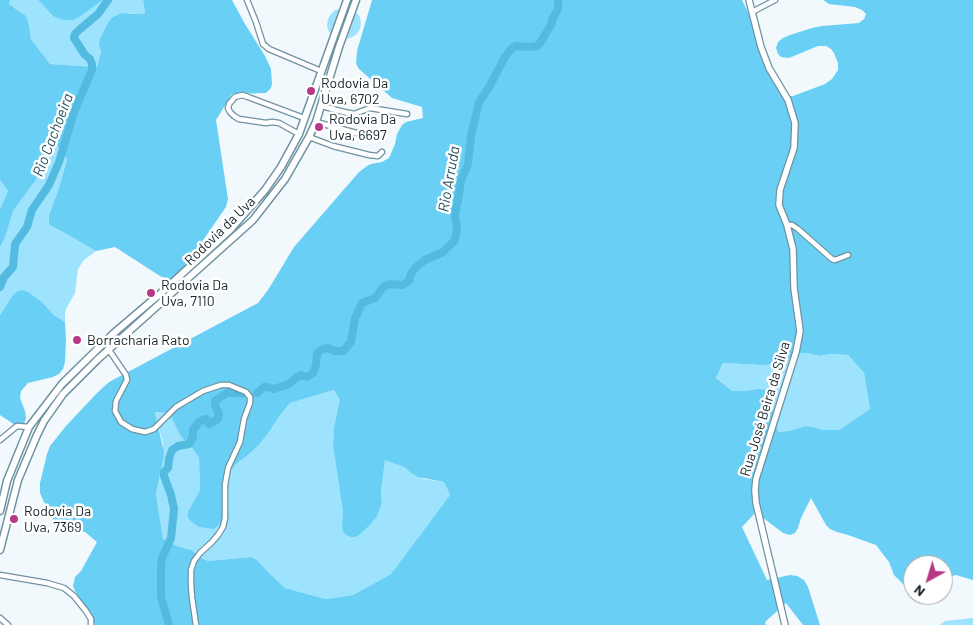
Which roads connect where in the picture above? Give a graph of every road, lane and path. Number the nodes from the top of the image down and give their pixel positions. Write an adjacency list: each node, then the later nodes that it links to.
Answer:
1 (247, 0): 7 (street)
2 (347, 0): 7 (main road, Rodovia da Uva)
3 (356, 0): 8 (main road, Rodovia da Uva)
4 (749, 0): 6 (street, Rua José Beira da Silva)
5 (775, 0): 6 (street)
6 (752, 12): 16 (street, Rua José Beira da Silva)
7 (321, 70): 10 (main road, Rodovia da Uva)
8 (322, 106): 9 (street); 11 (main road, Rodovia da Uva)
9 (407, 114)
10 (304, 118): 12 (main road, Rodovia da Uva); 12 (street)
11 (316, 122): 13 (street); 14 (main road, Rodovia da Uva)
12 (299, 134): 19 (main road, Rodovia da Uva)
13 (360, 134)
14 (310, 137): 15 (street); 18 (main road, Rodovia da Uva)
15 (382, 152)
16 (787, 225): 17 (street); 28 (street, Rua José Beira da Silva)
17 (848, 255)
18 (109, 350): 22 (main road, Rodovia da Uva); 27 (street)
19 (29, 427): 20 (street); 21 (main road, Rodovia da Uva)
20 (0, 440)
21 (0, 511)
22 (0, 550)
23 (0, 575): 26 (street)
24 (0, 618): 25 (street)
25 (8, 625)
26 (91, 625)
27 (196, 625)
28 (785, 625)

